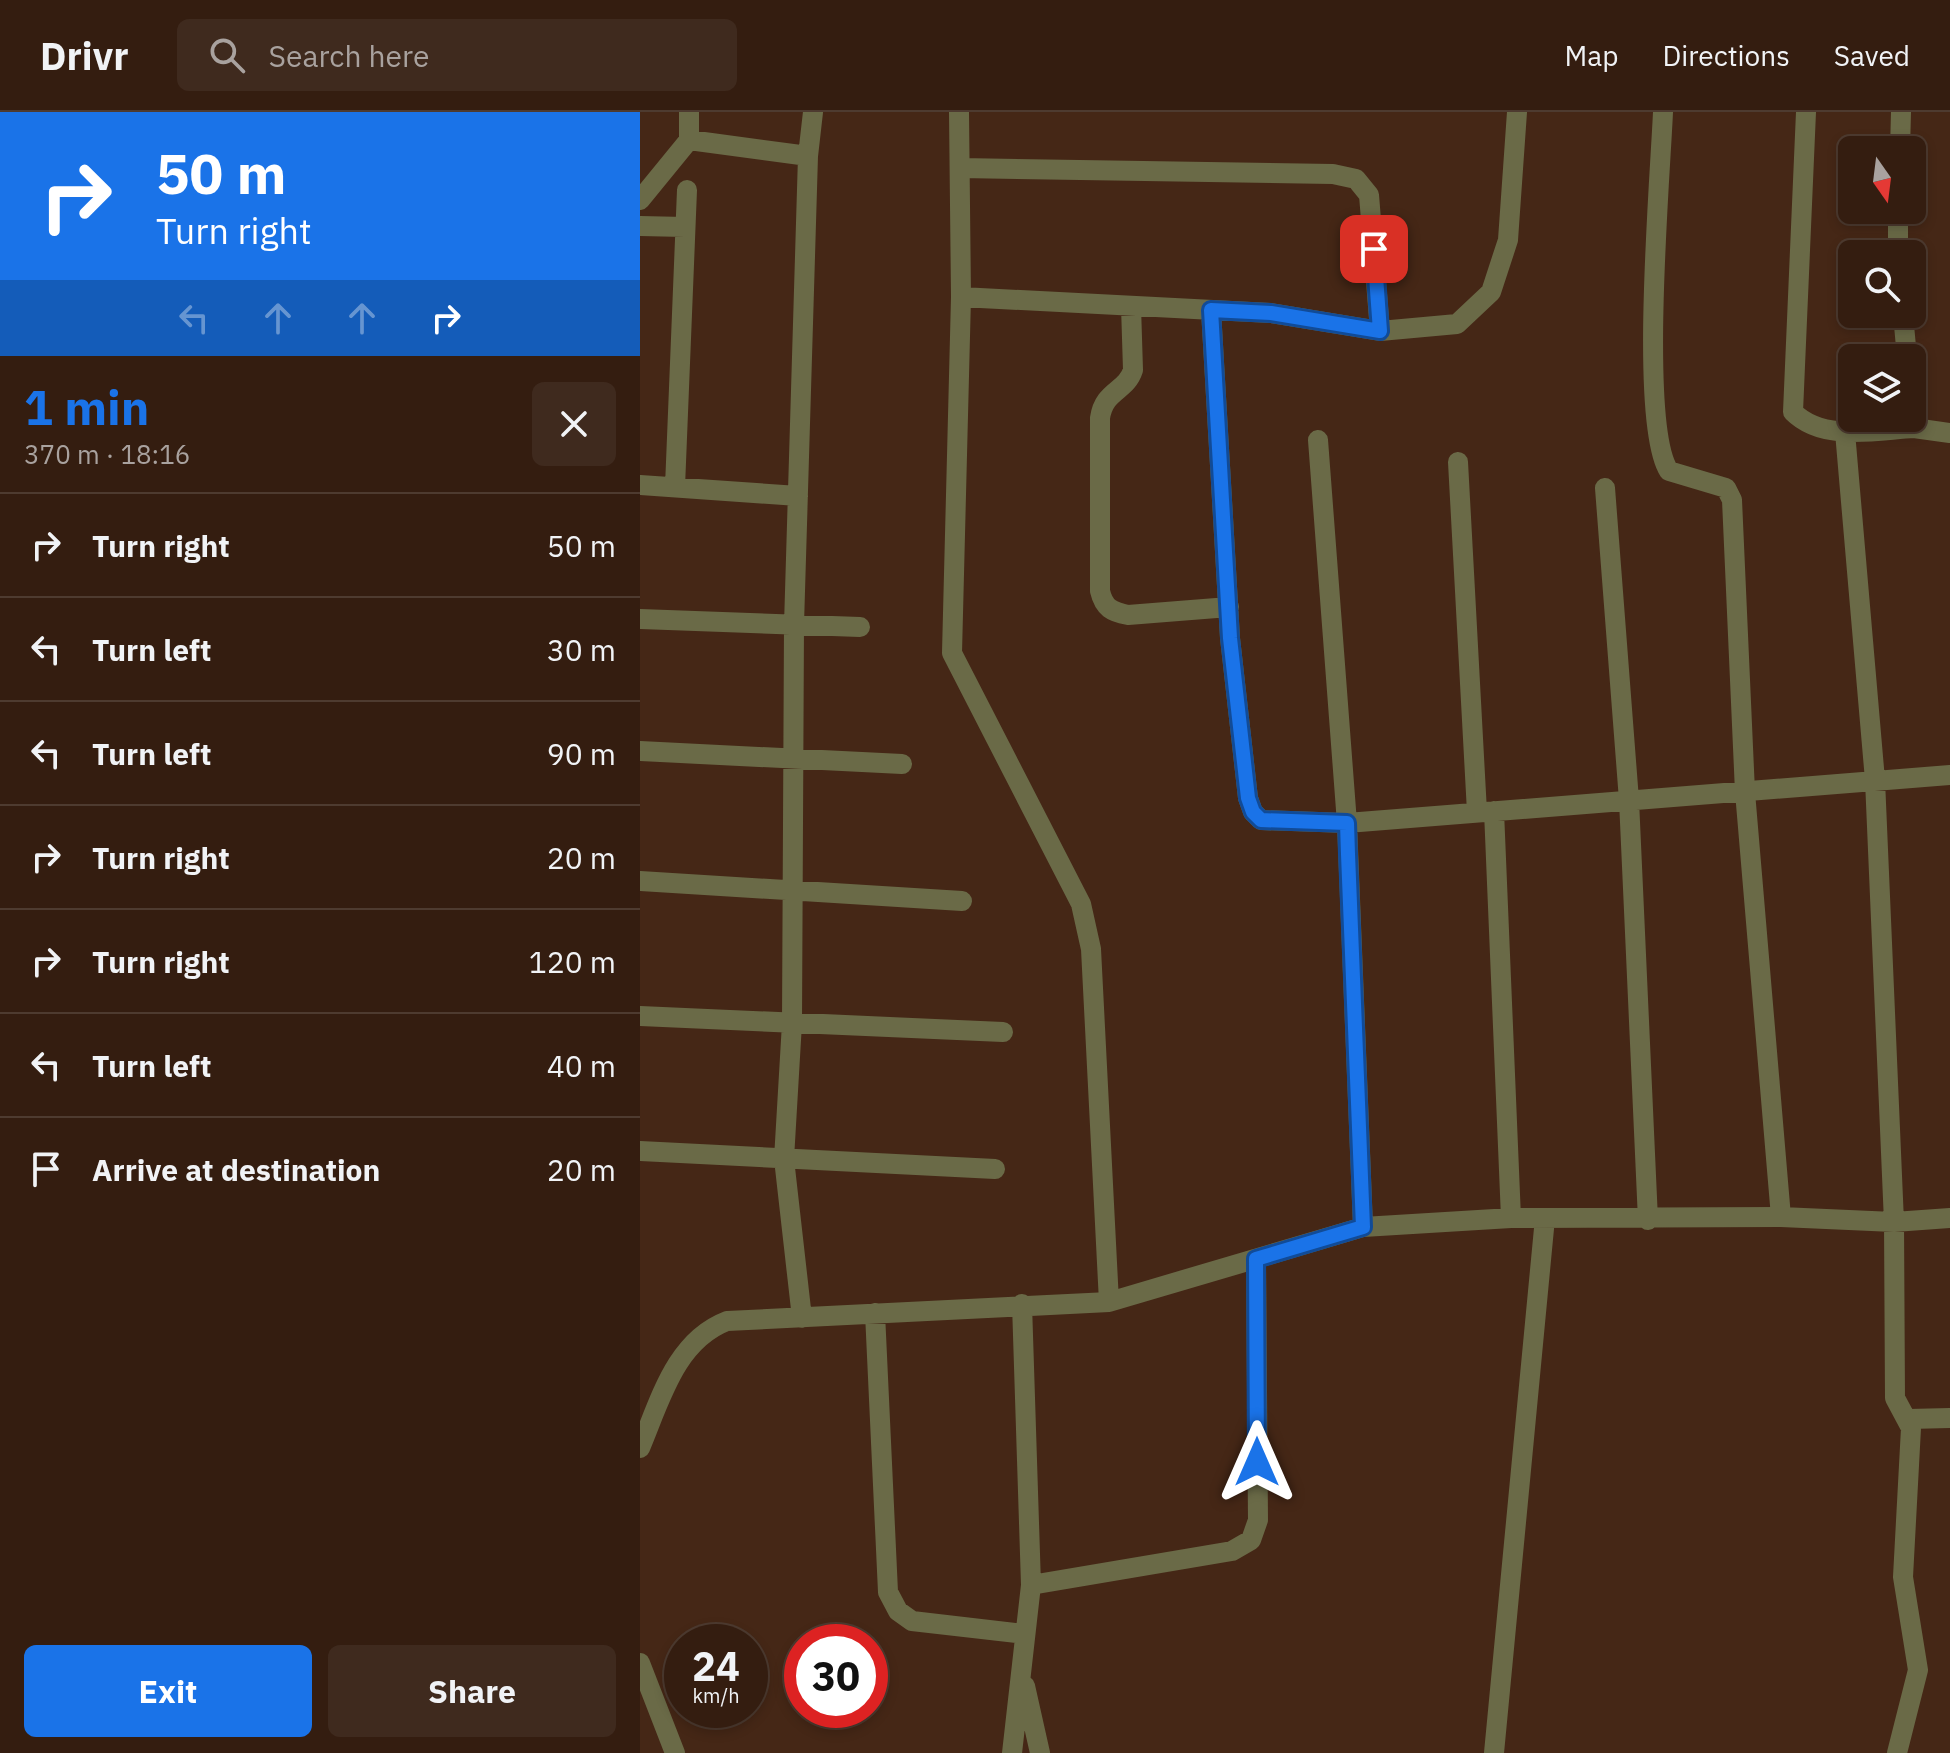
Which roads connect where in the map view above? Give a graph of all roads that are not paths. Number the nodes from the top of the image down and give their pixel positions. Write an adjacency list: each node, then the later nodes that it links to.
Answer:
1 (689, 112): 9 (street)
2 (813, 112): 10 (street)
3 (959, 112): 11 (street)
4 (1517, 112): 19 (street)
5 (1663, 112): 39 (street)
6 (1806, 112): 20 (street)
7 (1901, 112): 8 (street)
8 (1900, 136)
9 (689, 140): 10 (street); 13 (street)
10 (808, 156): 29 (street)
11 (960, 168): 16 (street); 19 (street)
12 (687, 190): 15 (street)
13 (640, 200)
14 (640, 226): 15 (street)
15 (685, 227): 27 (street)
16 (961, 297): 17 (street); 60 (street)
17 (1131, 306): 18 (street); 30 (street)
18 (1211, 310): 19 (street); 30 (street)
19 (1380, 331)
20 (1838, 430)
21 (1926, 430): 23 (street)
22 (1845, 432): 38 (street)
23 (1950, 433)
24 (1318, 440): 42 (street)
25 (1458, 462): 41 (street)
26 (640, 485): 27 (street)
27 (675, 487): 29 (street)
28 (1605, 488): 40 (street)
29 (798, 496): 32 (street)
30 (1229, 607): 42 (street)
31 (640, 619): 32 (street)
32 (794, 625): 33 (street); 35 (street)
33 (860, 627)
34 (640, 751): 35 (street)
35 (793, 758): 36 (street); 44 (street)
36 (902, 764)
37 (1950, 775): 38 (street)
38 (1875, 780): 39 (street); 57 (street)
39 (1745, 792): 40 (street); 52 (street)
40 (1629, 800): 41 (street); 56 (street)
41 (1485, 812): 42 (street); 53 (street)
42 (1347, 823): 58 (street)
43 (640, 881): 44 (street)
44 (793, 890): 45 (street); 47 (street)
45 (962, 901)
46 (640, 1016): 47 (street)
47 (792, 1023): 48 (street); 50 (street)
48 (1003, 1032)
49 (640, 1151): 50 (street)
50 (784, 1159): 51 (street); 63 (street)
51 (995, 1169)
52 (1781, 1217): 56 (street); 57 (street)
53 (1511, 1218): 54 (street); 58 (street)
54 (1545, 1218): 56 (street); 74 (street)
55 (1950, 1218): 57 (street)
56 (1648, 1220)
57 (1894, 1222): 65 (street)
58 (1363, 1227): 59 (street)
59 (1256, 1259): 60 (street); 67 (street)
60 (1109, 1302): 61 (street)
61 (1022, 1304): 62 (street); 67 (street)
62 (875, 1313): 63 (street); 68 (street)
63 (802, 1318): 66 (street)
64 (1950, 1418): 65 (street)
65 (1909, 1419): 75 (street)
66 (640, 1448)
67 (1031, 1585): 68 (street)
68 (1025, 1634): 70 (street)
69 (640, 1663): 71 (street)
70 (1021, 1671): 72 (street); 73 (street)
71 (675, 1753)
72 (1012, 1753)
73 (1040, 1753)
74 (1494, 1753)
75 (1897, 1753)

